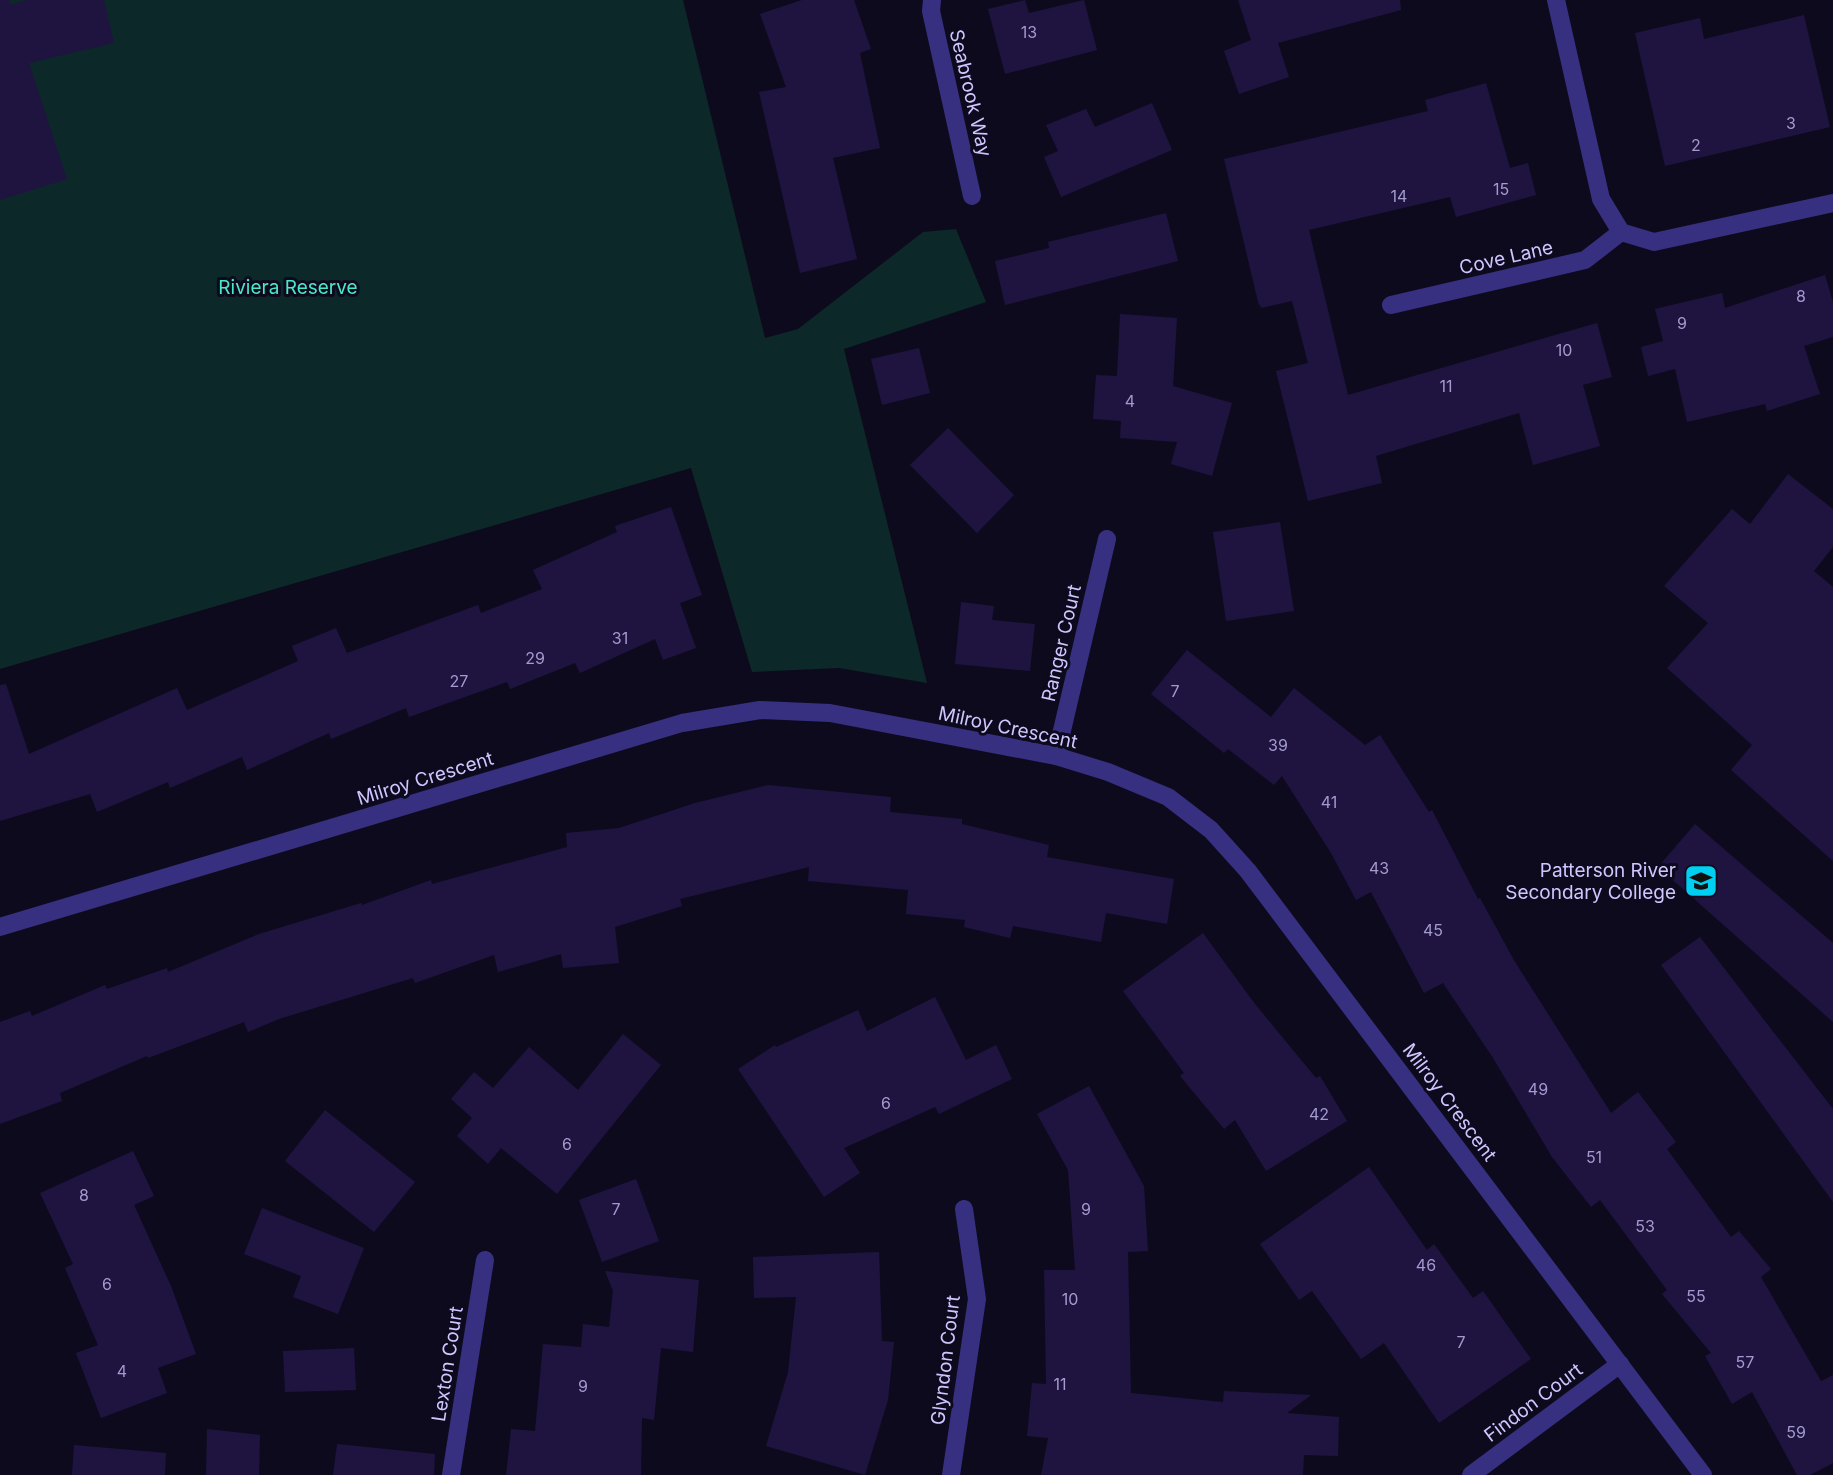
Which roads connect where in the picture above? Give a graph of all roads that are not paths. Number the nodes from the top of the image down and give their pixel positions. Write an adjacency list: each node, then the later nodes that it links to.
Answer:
1 (932, 0): 3 (street, Seabrook Way)
2 (1556, 0): 5 (street)
3 (972, 196)
4 (1833, 203): 5 (street)
5 (1621, 232): 6 (street, Cove Lane)
6 (1391, 305)
7 (1107, 539): 8 (street, Ranger Court)
8 (1056, 756): 9 (street, Milroy Crescent); 12 (street, Milroy Crescent)
9 (0, 927)
10 (964, 1209): 14 (street, Glyndon Court)
11 (485, 1260): 13 (street, Lexton Court)
12 (1620, 1364): 15 (street, Findon Court); 16 (street, Milroy Crescent)
13 (451, 1475)
14 (951, 1475)
15 (1471, 1475)
16 (1703, 1475)

